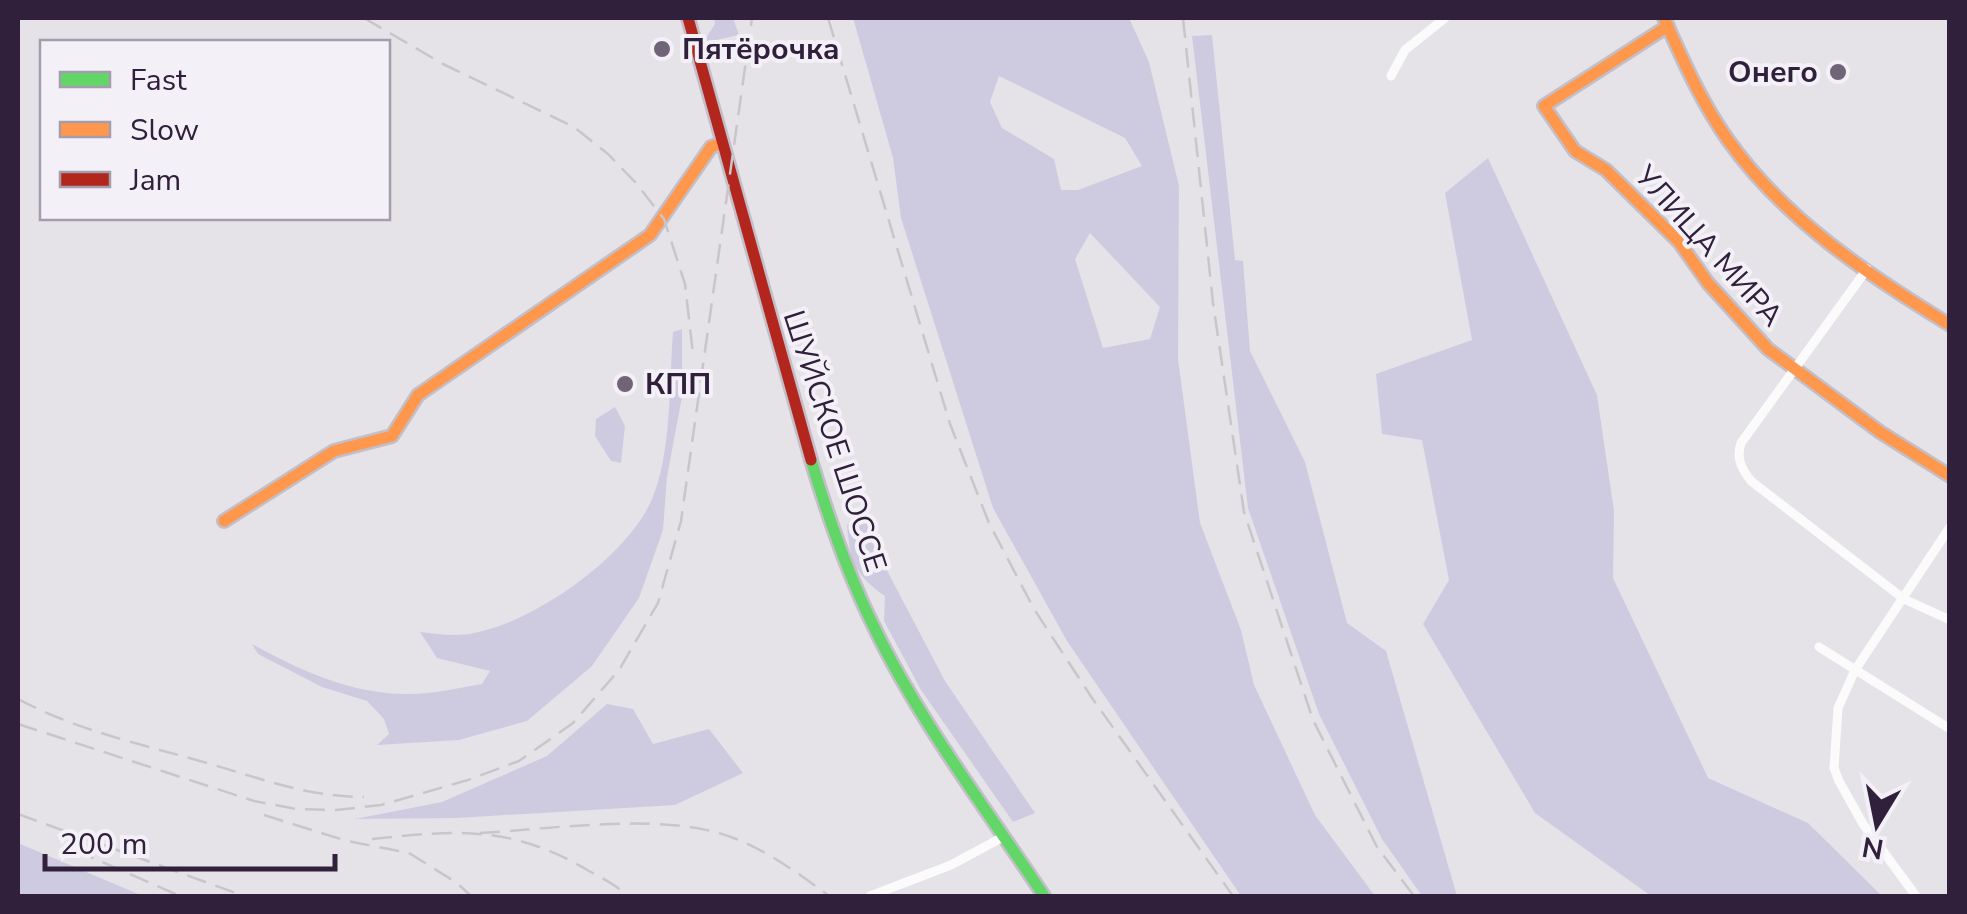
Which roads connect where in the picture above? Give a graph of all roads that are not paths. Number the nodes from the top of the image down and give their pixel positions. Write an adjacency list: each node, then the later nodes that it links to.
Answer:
1 (688, 18): 5 (main road, ШУЙСКОЕ ШОССЕ)
2 (1445, 18): 4 (street)
3 (1666, 22): 6 (main road); 8 (main road, УЛИЦА МИРА)
4 (1391, 76)
5 (722, 143): 10 (main road); 17 (main road, ШУЙСКОЕ ШОССЕ)
6 (1867, 269): 7 (main road); 8 (street)
7 (1950, 325)
8 (1796, 367): 9 (main road, УЛИЦА МИРА); 12 (street)
9 (1950, 476)
10 (224, 521)
11 (1950, 526): 12 (street)
12 (1904, 599): 13 (street); 15 (street)
13 (1950, 620)
14 (1819, 647): 15 (street)
15 (1855, 670): 16 (street); 20 (street)
16 (1950, 729)
17 (1003, 837): 18 (street); 19 (main road, ШУЙСКОЕ ШОССЕ)
18 (870, 896)
19 (1044, 896)
20 (1916, 896)

